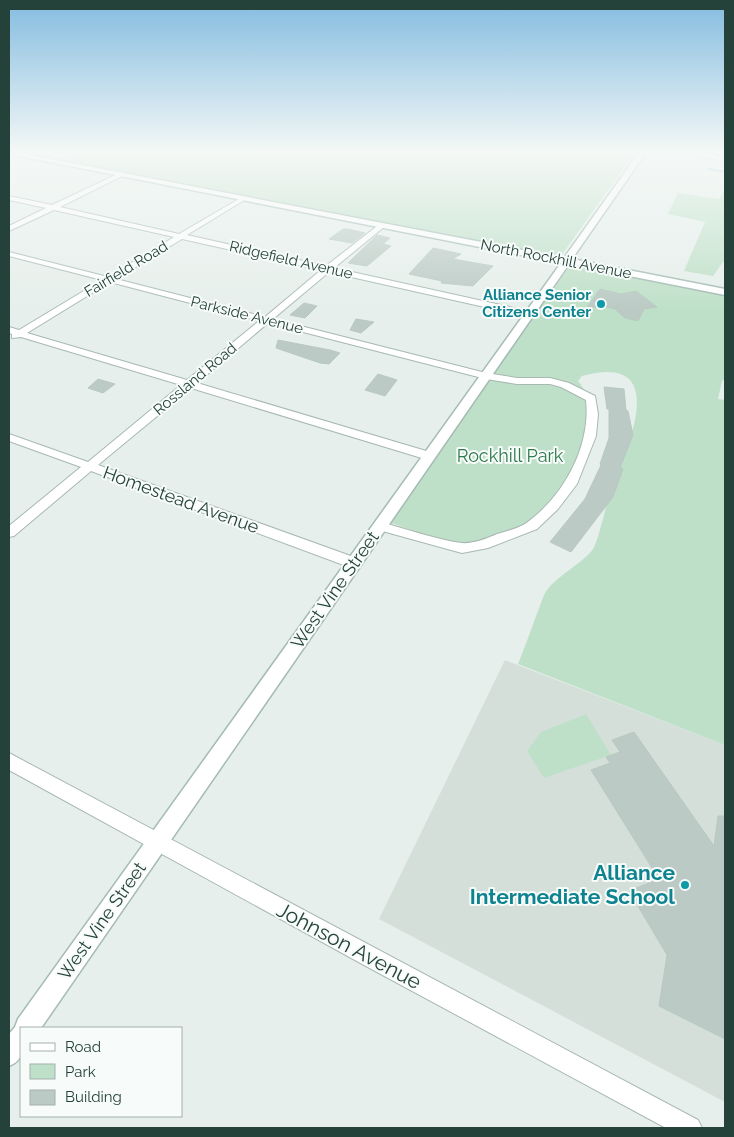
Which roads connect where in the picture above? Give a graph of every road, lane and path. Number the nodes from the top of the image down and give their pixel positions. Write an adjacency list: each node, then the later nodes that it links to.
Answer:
1 (39, 204): 6 (street, Ridgefield Avenue)
2 (59, 204): 6 (street)
3 (234, 204): 9 (street, Fairfield Road)
4 (275, 204): 7 (street, North Rockhill Avenue)
5 (607, 204): 11 (street, West Vine Street)
6 (53, 207): 8 (street); 9 (street, Ridgefield Avenue)
7 (382, 225): 11 (street, North Rockhill Avenue); 12 (street, Rossland Road)
8 (9, 228)
9 (182, 236): 12 (street, Ridgefield Avenue); 13 (street, Fairfield Road)
10 (9, 254): 13 (street, Parkside Avenue)
11 (567, 260): 14 (street, North Rockhill Avenue); 15 (street, West Vine Street)
12 (328, 269): 15 (street, Ridgefield Avenue); 16 (street, Rossland Road)
13 (108, 280): 16 (street, Parkside Avenue); 17 (street, Fairfield Road)
14 (725, 292)
15 (530, 314): 19 (street, West Vine Street)
16 (266, 320): 19 (street, Parkside Avenue); 20 (street, Rossland Road)
17 (14, 332): 18 (street, Fairfield Road); 20 (street)
18 (9, 340)
19 (486, 376): 22 (street, West Vine Street); 24 (street, Parkside Avenue)
20 (189, 384): 22 (street); 23 (street, Rossland Road)
21 (9, 438): 23 (street, Homestead Avenue)
22 (429, 456): 24 (street, West Vine Street)
23 (89, 467): 25 (street, Rossland Road); 26 (street, Homestead Avenue)
24 (380, 526): 26 (street, West Vine Street)
25 (9, 533)
26 (354, 563): 28 (street, West Vine Street)
27 (9, 761): 28 (street, Johnson Avenue)
28 (158, 843): 29 (street, West Vine Street); 32 (street, Johnson Avenue)
29 (28, 1027)
30 (20, 1038): 31 (street)
31 (9, 1054)
32 (690, 1128)

